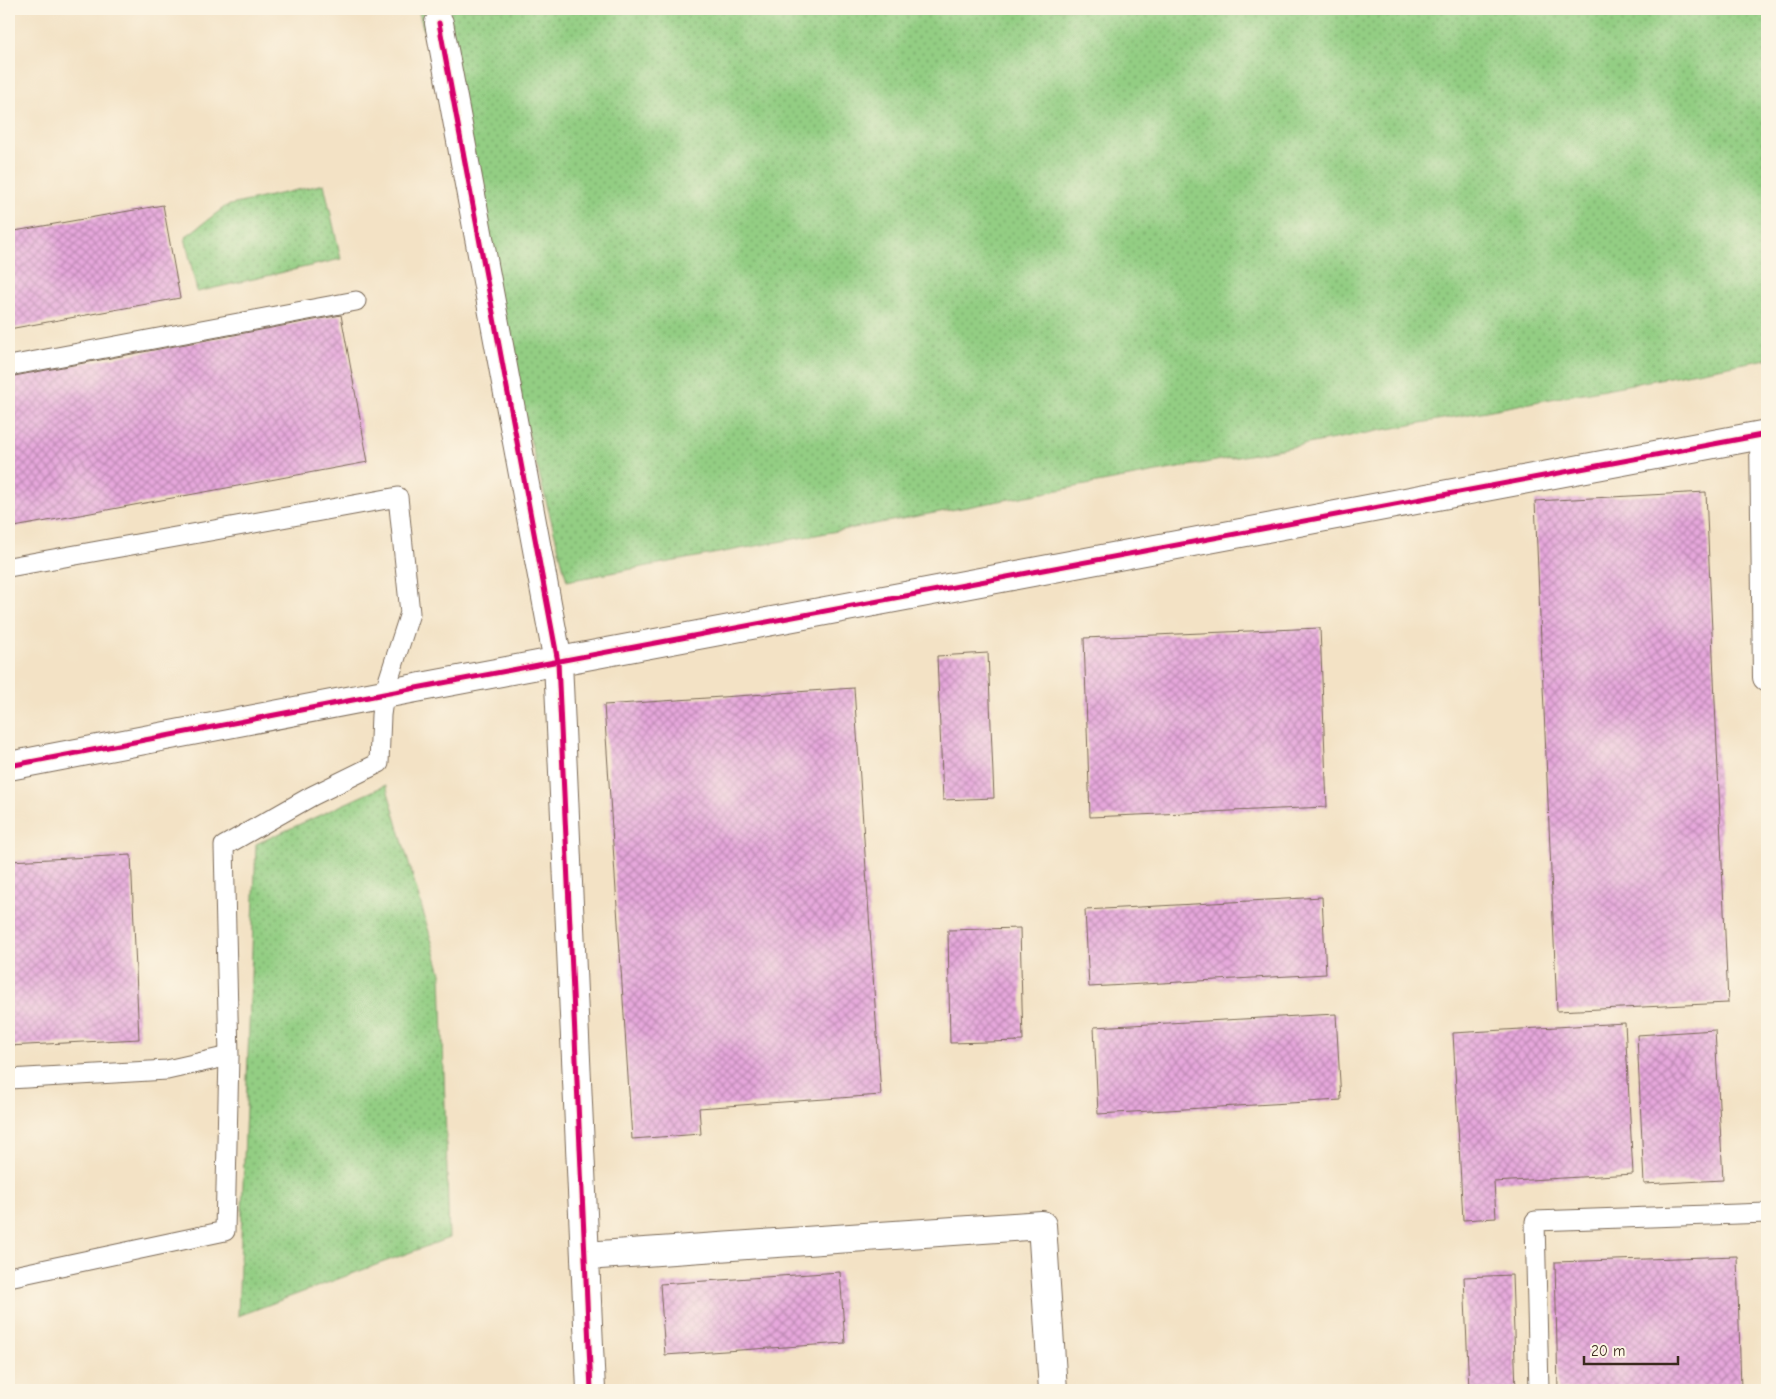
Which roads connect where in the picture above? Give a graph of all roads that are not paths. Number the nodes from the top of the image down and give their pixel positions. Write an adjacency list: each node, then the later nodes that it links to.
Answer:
1 (439, 23): 6 (street)
2 (356, 301): 3 (lane)
3 (9, 366)
4 (1766, 434): 6 (street); 7 (street)
5 (9, 567): 8 (lane)
6 (558, 662): 8 (street); 13 (street)
7 (1767, 677)
8 (384, 694): 9 (street); 10 (lane)
9 (9, 766)
10 (229, 1056): 11 (lane); 14 (lane)
11 (9, 1079)
12 (1767, 1213): 17 (lane)
13 (585, 1256): 15 (street); 16 (street)
14 (9, 1278)
15 (591, 1390)
16 (1053, 1390)
17 (1540, 1390)

